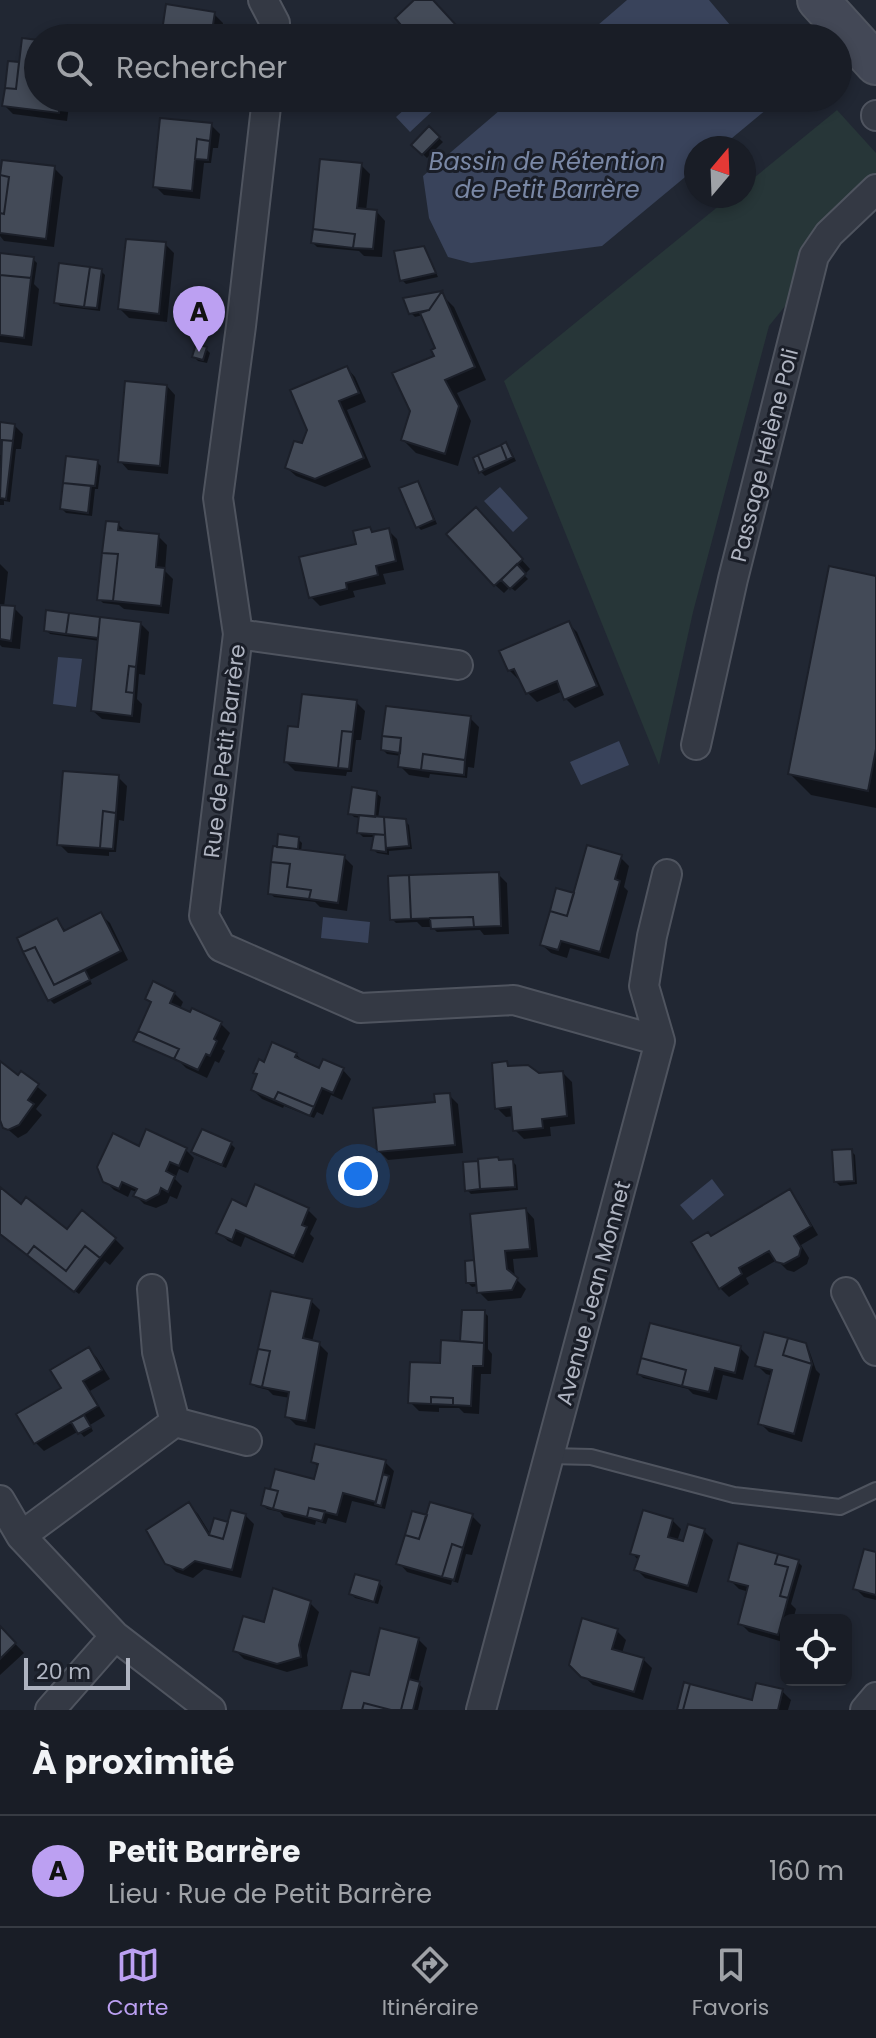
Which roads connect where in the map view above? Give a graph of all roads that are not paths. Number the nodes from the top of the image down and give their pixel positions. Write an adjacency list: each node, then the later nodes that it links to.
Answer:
1 (263, 0): 3 (street)
2 (818, 0): 4 (main road)
3 (275, 24)
4 (840, 24)
5 (852, 38): 6 (main road)
6 (876, 64)
7 (265, 112): 9 (street, Rue de Petit Barrère)
8 (876, 189): 11 (street, Passage Hélène Poli)
9 (238, 634): 10 (street); 13 (street, Rue de Petit Barrère)
10 (458, 665)
11 (696, 745)
12 (667, 874): 13 (street)
13 (660, 1041): 19 (street, Avenue Jean Monnet)
14 (152, 1289): 17 (street)
15 (846, 1292): 16 (street)
16 (876, 1351)
17 (175, 1422): 18 (street); 22 (street)
18 (247, 1441)
19 (550, 1456): 20 (lane); 27 (street, Avenue Jean Monnet)
20 (876, 1490)
21 (0, 1500): 22 (street)
22 (21, 1536): 23 (street)
23 (115, 1636): 25 (street); 26 (street)
24 (876, 1697): 28 (street)
25 (50, 1710)
26 (211, 1710)
27 (481, 1710)
28 (865, 1710)

